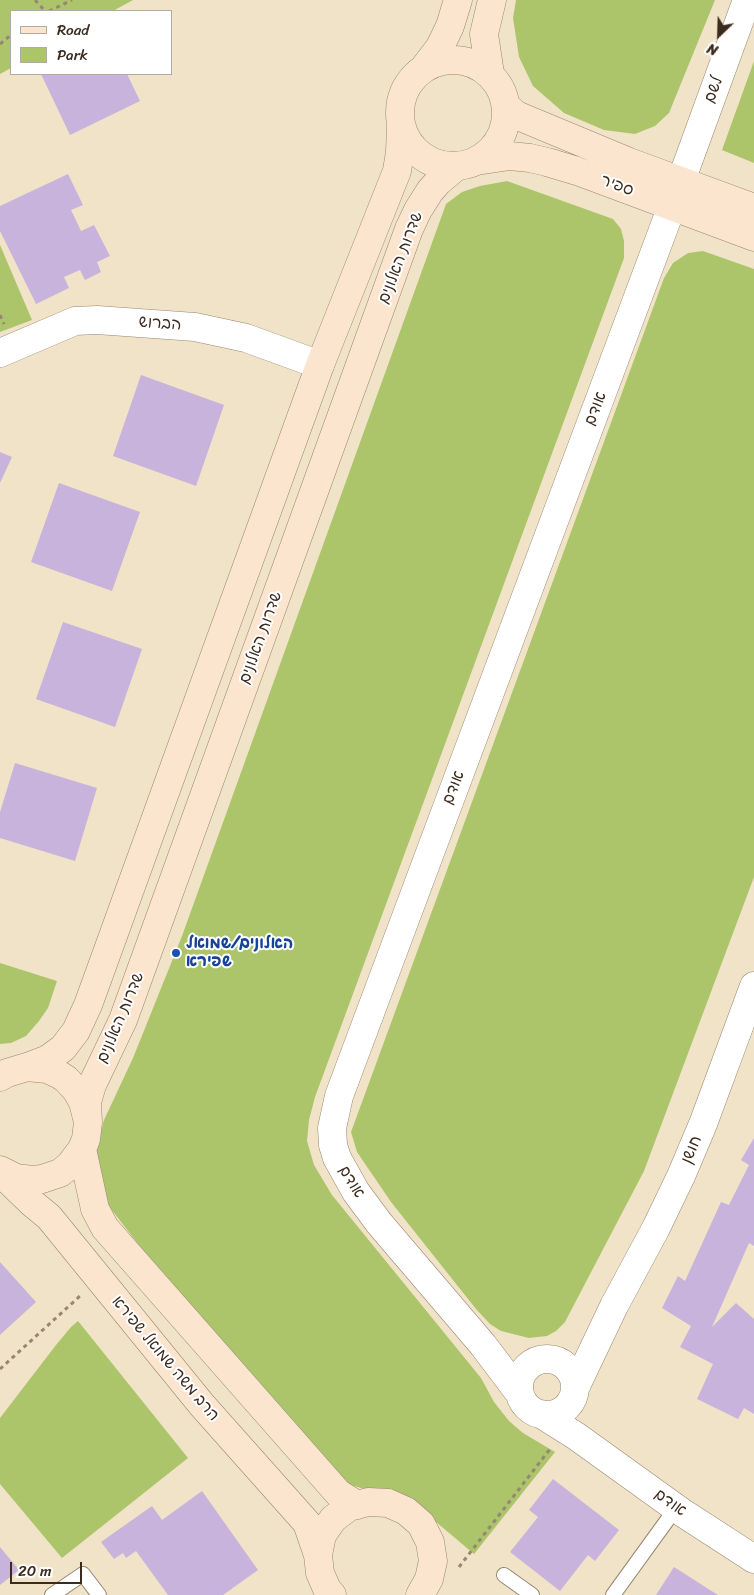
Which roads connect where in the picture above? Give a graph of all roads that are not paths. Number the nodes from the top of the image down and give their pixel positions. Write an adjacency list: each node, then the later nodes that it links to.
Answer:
1 (458, 0): 4 (main road)
2 (492, 0): 5 (main road)
3 (747, 0): 9 (street, לשם)
4 (424, 68): 5 (main road); 7 (main road)
5 (490, 74): 6 (main road)
6 (506, 106): 8 (main road); 9 (main road, ספיר)
7 (401, 126): 8 (main road); 14 (main road)
8 (467, 163): 10 (main road, ספיר); 17 (main road, שדרות האלונים)
9 (681, 181): 11 (main road, ספיר)
10 (672, 206): 12 (main road, ספיר); 21 (street, אודם)
11 (754, 208)
12 (754, 237)
13 (0, 353): 14 (street, הברוש)
14 (320, 365): 16 (main road)
15 (754, 986): 20 (street, חושן)
16 (8, 1072): 17 (main road)
17 (88, 1122): 18 (main road, שדרות האלונים)
18 (82, 1149): 19 (main road); 27 (main road)
19 (0, 1171): 29 (main road, הרב משה שמואל שפירא)
20 (614, 1306): 22 (street, חושן); 23 (street, חושן)
21 (478, 1338): 22 (street, אודם); 24 (street, אודם)
22 (542, 1361): 23 (street); 24 (street)
23 (574, 1391): 25 (street); 26 (street, אודם)
24 (520, 1394): 25 (street)
25 (541, 1414): 26 (street, אודם)
26 (588, 1444): 28 (street, אודם)
27 (357, 1505): 29 (main road); 32 (main road)
28 (676, 1508): 30 (street, אודם); 37 (lane)
29 (318, 1555): 33 (main road, הרב משה שמואל שפירא)
30 (754, 1559)
31 (504, 1575): 36 (lane)
32 (427, 1590)
33 (326, 1593)
34 (52, 1595): 35 (lane)
35 (99, 1595)
36 (532, 1595)
37 (612, 1595)

